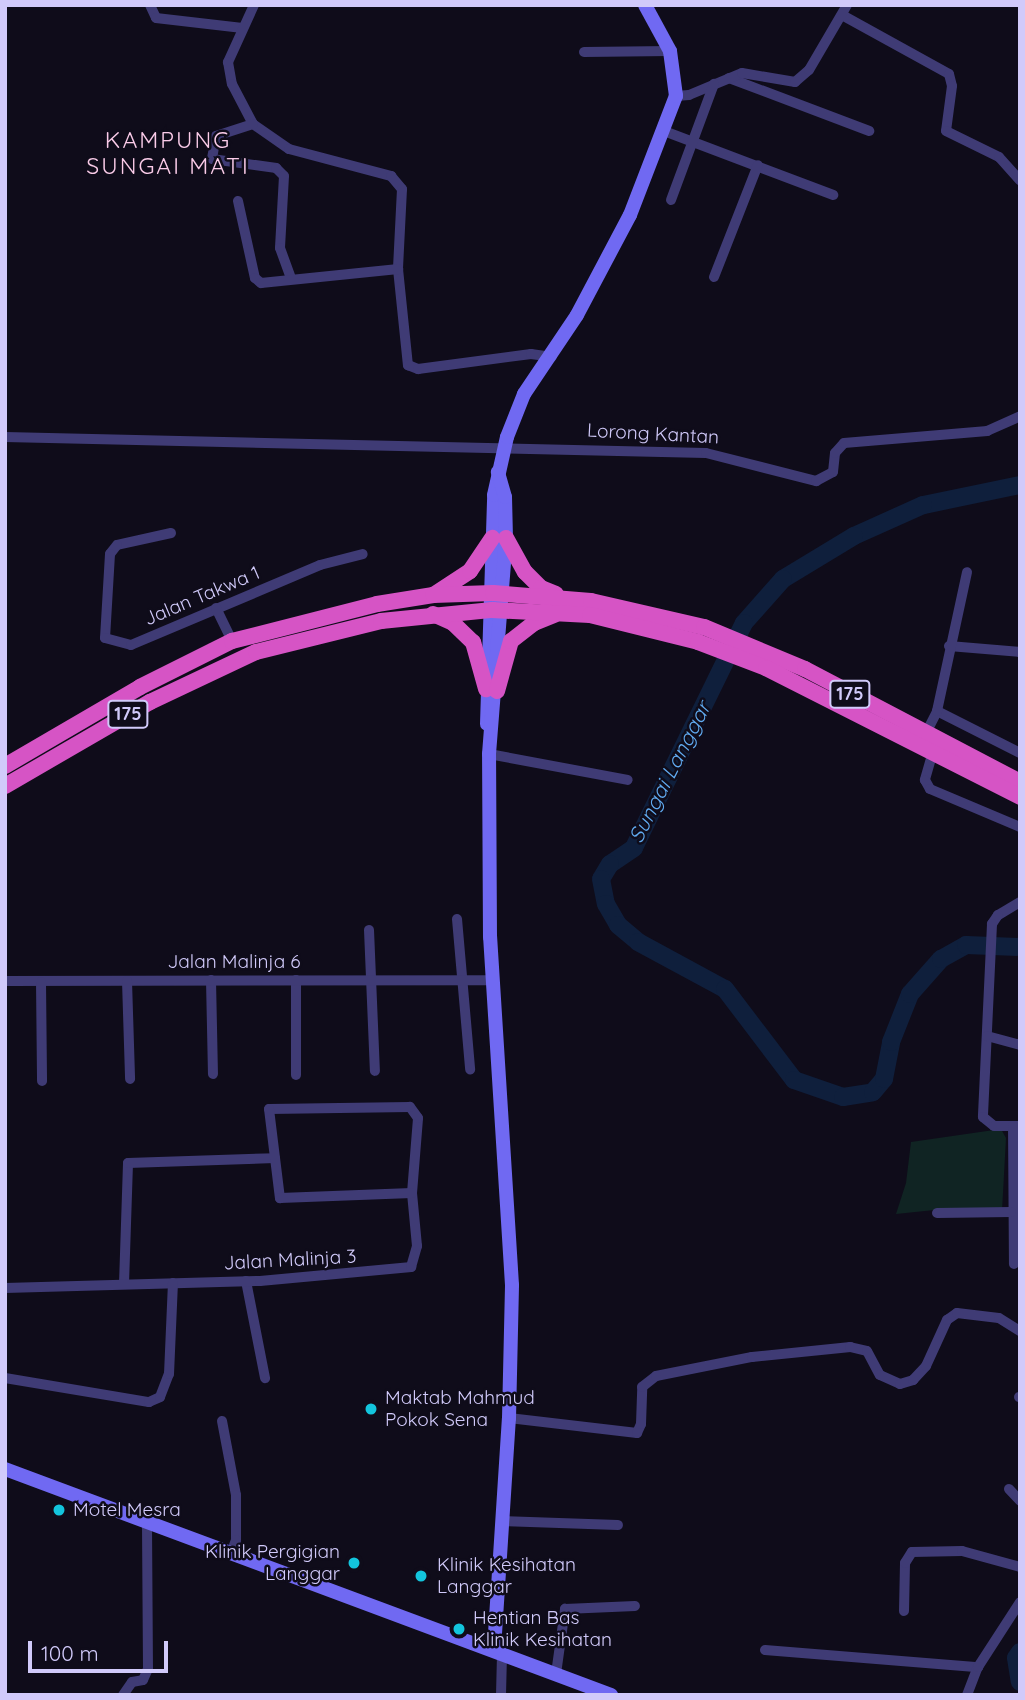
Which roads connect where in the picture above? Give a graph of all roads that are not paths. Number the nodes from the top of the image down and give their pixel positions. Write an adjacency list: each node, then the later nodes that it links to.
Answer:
1 (150, 5): 5 (street)
2 (252, 5): 5 (street)
3 (645, 5): 6 (main road)
4 (845, 10): 8 (street); 16 (street)
5 (242, 28): 11 (street)
6 (670, 51): 7 (street); 10 (main road)
7 (584, 52)
8 (729, 78): 9 (street); 13 (street)
9 (714, 84): 10 (street); 14 (street)
10 (676, 96): 12 (main road)
11 (253, 124): 20 (street); 22 (street)
12 (664, 131): 14 (street); 23 (main road)
13 (869, 131)
14 (693, 140): 15 (street); 18 (street)
15 (758, 165): 17 (street); 21 (street)
16 (1020, 180)
17 (833, 195)
18 (671, 200)
19 (239, 201): 22 (street)
20 (398, 269): 22 (street); 23 (street)
21 (714, 277)
22 (291, 279)
23 (551, 357): 26 (main road)
24 (1020, 416): 26 (street, Lorong Kantan)
25 (5, 437): 26 (street)
26 (505, 446): 28 (main road)
27 (171, 533): 34 (street, Jalan Takwa 1)
28 (499, 538): 31 (highway); 32 (main road); 33 (highway)
29 (363, 554): 34 (street, Jalan Takwa 1)
30 (967, 572): 37 (street)
31 (432, 595): 32 (highway, 175); 36 (highway, 175)
32 (498, 601): 33 (highway, 175); 35 (highway, 175); 40 (main road)
33 (563, 604): 38 (highway, 175); 40 (highway)
34 (216, 608): 36 (street)
35 (431, 612): 40 (highway); 49 (highway, 175)
36 (232, 641): 46 (highway, 175)
37 (949, 646): 39 (street); 41 (street)
38 (747, 652): 42 (highway, 175); 45 (highway, 175)
39 (1020, 652)
40 (491, 690): 44 (main road)
41 (937, 711): 42 (street); 43 (street)
42 (925, 735): 48 (highway, 175)
43 (1020, 753)
44 (489, 754): 47 (street); 59 (main road)
45 (932, 755): 50 (highway, 175); 51 (street)
46 (5, 766)
47 (628, 780)
48 (1020, 782)
49 (5, 786)
50 (1020, 797)
51 (1020, 827)
52 (1020, 902): 63 (street)
53 (457, 919): 58 (street)
54 (369, 930): 56 (street)
55 (296, 979): 56 (street, Jalan Malinja 6); 57 (street, Jalan Malinja 6); 68 (street)
56 (373, 979): 58 (street, Jalan Malinja 6); 66 (street)
57 (211, 980): 61 (street, Jalan Malinja 6); 67 (street)
58 (462, 980): 59 (street, Jalan Malinja 6); 65 (street)
59 (492, 980): 84 (main road)
60 (5, 981): 62 (street, Jalan Malinja 6)
61 (127, 981): 62 (street, Jalan Malinja 6); 69 (street)
62 (41, 982): 70 (street)
63 (987, 1036): 64 (street); 71 (street)
64 (1020, 1045)
65 (470, 1069)
66 (375, 1072)
67 (213, 1074)
68 (296, 1074)
69 (130, 1079)
70 (43, 1082)
71 (1016, 1126): 74 (street)
72 (275, 1158): 73 (street); 73 (street, Jalan Malinja 3); 79 (street)
73 (412, 1193): 77 (street, Jalan Malinja 3)
74 (1011, 1212): 75 (street); 76 (street)
75 (937, 1213)
76 (1014, 1264)
77 (246, 1281): 78 (street, Jalan Malinja 3); 83 (street)
78 (173, 1283): 79 (street, Jalan Malinja 3); 82 (street)
79 (124, 1284): 80 (street, Jalan Malinja 3)
80 (5, 1288)
81 (1020, 1331): 84 (street)
82 (5, 1378)
83 (265, 1378)
84 (509, 1418): 89 (main road)
85 (222, 1421): 92 (street)
86 (5, 1469): 90 (main road)
87 (1009, 1489): 88 (street)
88 (1020, 1501)
89 (503, 1521): 91 (street); 98 (main road)
90 (147, 1522): 92 (main road); 101 (street)
91 (618, 1525)
92 (231, 1553): 98 (main road)
93 (1020, 1567): 96 (street)
94 (1020, 1602): 99 (street)
95 (635, 1606): 100 (street)
96 (904, 1611)
97 (765, 1650): 99 (street)
98 (498, 1651): 100 (main road); 102 (street)
99 (978, 1667): 104 (street)
100 (556, 1674): 103 (main road)
101 (123, 1695)
102 (501, 1695)
103 (611, 1695)
104 (967, 1695)

